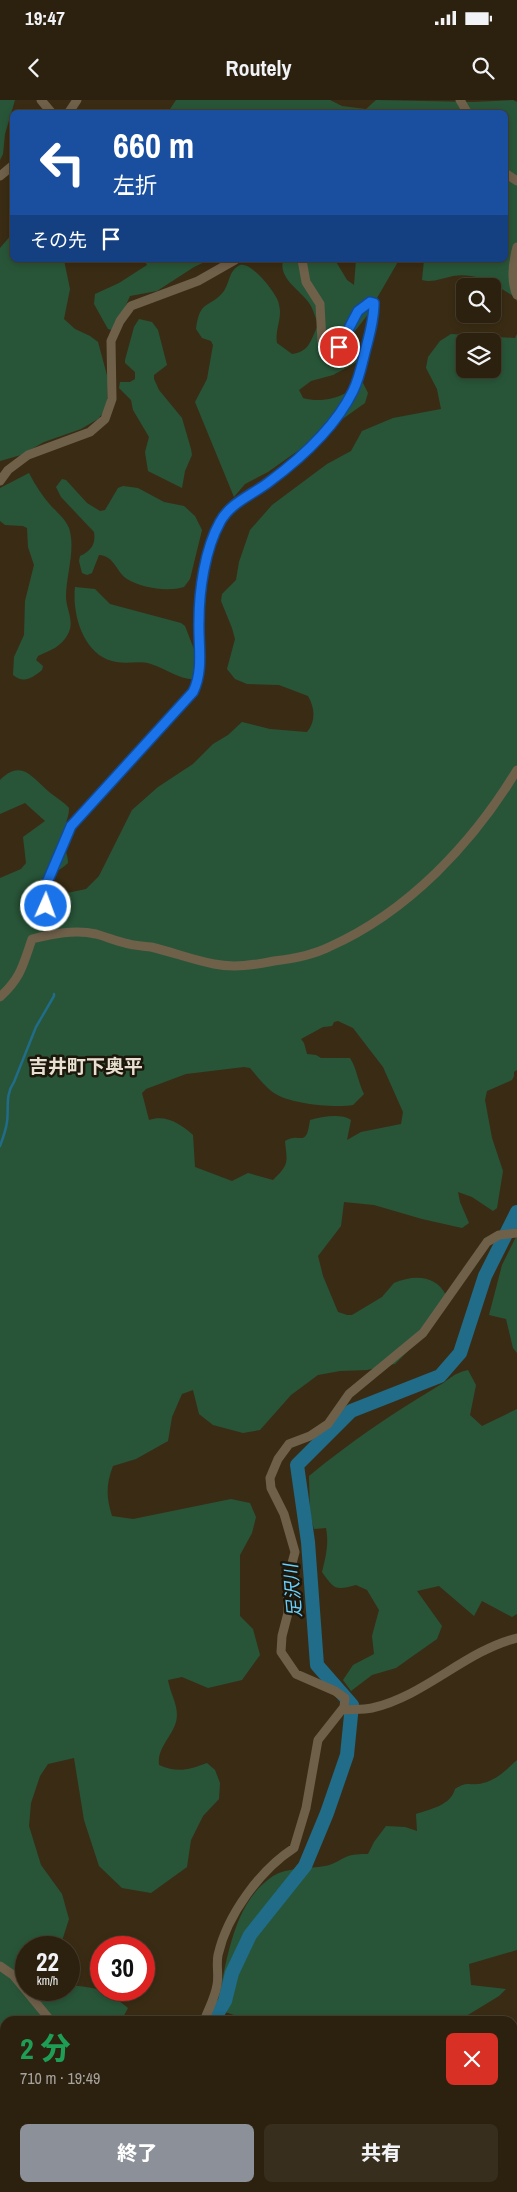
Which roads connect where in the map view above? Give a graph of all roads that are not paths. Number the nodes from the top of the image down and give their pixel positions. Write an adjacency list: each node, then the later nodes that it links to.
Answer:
1 (41, 100): 2 (street)
2 (49, 110)
3 (10, 168): 4 (street)
4 (0, 176)
5 (517, 247): 8 (street)
6 (232, 262): 9 (street)
7 (302, 262): 11 (street)
8 (517, 295)
9 (0, 481)
10 (517, 770): 11 (street)
11 (48, 935): 12 (street)
12 (0, 997)
13 (517, 1233): 15 (street)
14 (517, 1638): 15 (street)
15 (342, 1710): 18 (street)
16 (0, 1966): 17 (street)
17 (47, 2016)
18 (206, 2016)

